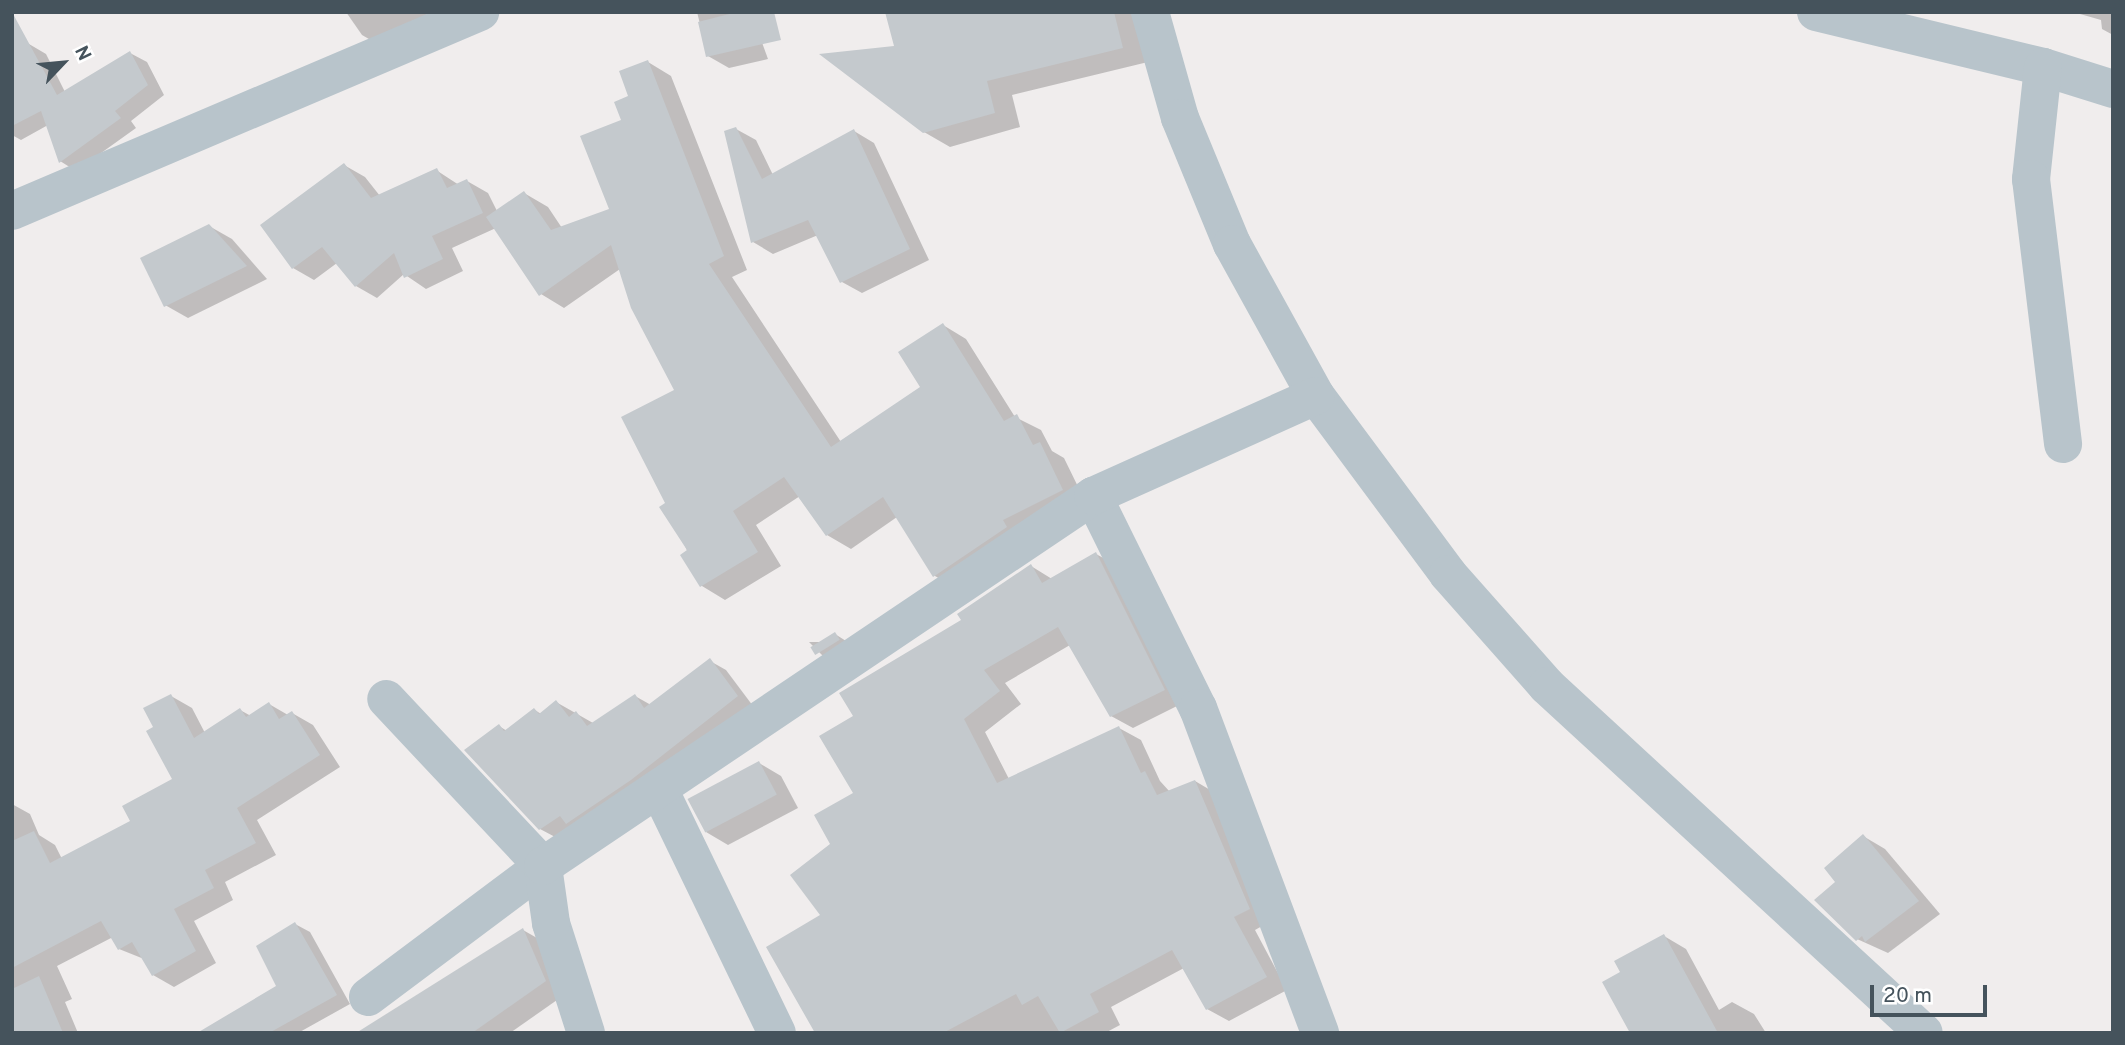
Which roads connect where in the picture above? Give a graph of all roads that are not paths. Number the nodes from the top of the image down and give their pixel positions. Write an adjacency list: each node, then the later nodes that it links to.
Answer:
1 (480, 12): 7 (street)
2 (1150, 12): 8 (street)
3 (1816, 12): 4 (street)
4 (1883, 22): 5 (street)
5 (2043, 67): 6 (street); 9 (street)
6 (2113, 89)
7 (12, 211)
8 (1316, 396): 10 (street); 18 (street)
9 (2063, 444)
10 (1093, 496): 12 (street); 17 (street)
11 (386, 699): 13 (street)
12 (659, 789): 13 (street); 16 (street)
13 (543, 866): 14 (street); 15 (street)
14 (368, 997)
15 (586, 1033)
16 (777, 1033)
17 (1320, 1033)
18 (1924, 1033)

